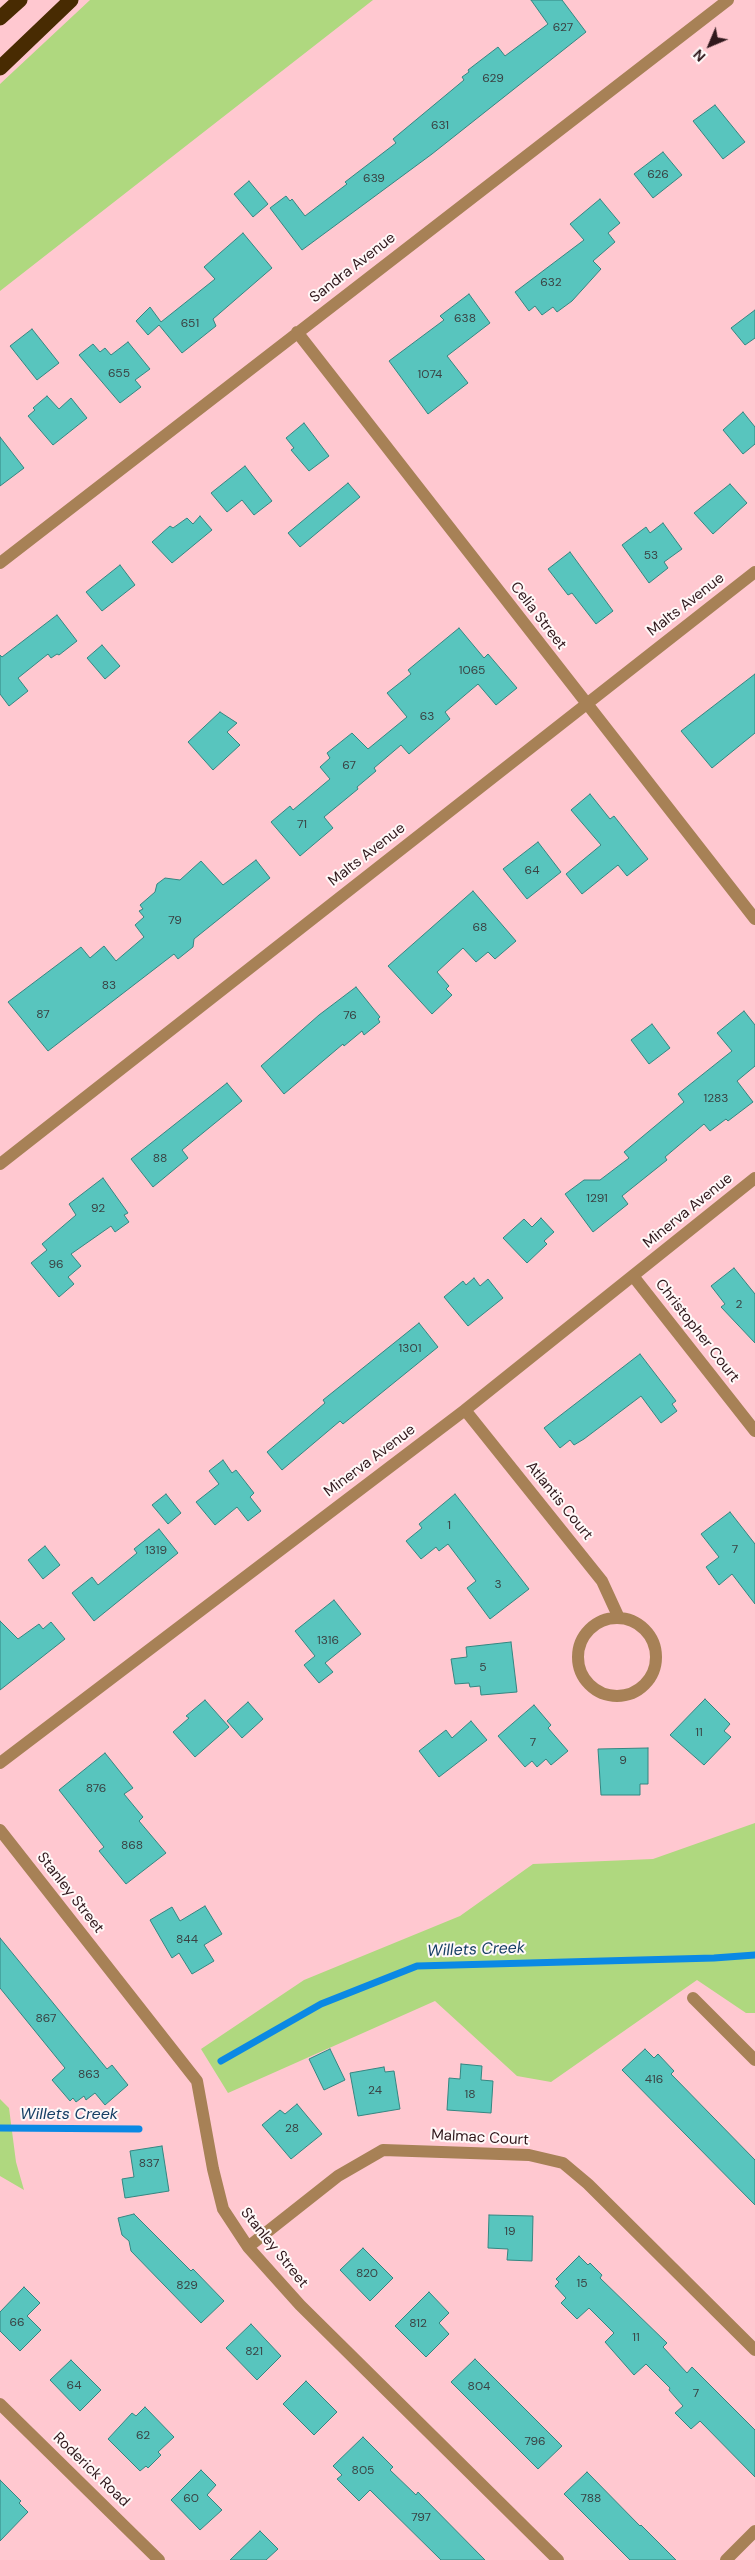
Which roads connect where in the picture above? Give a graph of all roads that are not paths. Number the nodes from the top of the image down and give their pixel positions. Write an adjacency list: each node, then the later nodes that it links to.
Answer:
1 (20, 0): 4 (highway)
2 (71, 0): 5 (highway)
3 (728, 0): 6 (street, Sandra Avenue)
4 (0, 18)
5 (0, 68)
6 (297, 332): 7 (street, Sandra Avenue); 9 (street, Celia Street)
7 (0, 563)
8 (755, 572): 9 (street, Malts Avenue)
9 (586, 704): 10 (street, Celia Street); 11 (street, Malts Avenue)
10 (755, 919)
11 (0, 1164)
12 (755, 1178): 13 (street, Minerva Avenue)
13 (633, 1276): 14 (street, Minerva Avenue); 15 (street, Christopher Court)
14 (465, 1410): 16 (street, Atlantis Court); 17 (street, Minerva Avenue)
15 (755, 1431)
16 (619, 1618): 16 (street)
17 (0, 1763)
18 (0, 1830): 21 (street, Stanley Street)
19 (693, 1998): 20 (street)
20 (755, 2060)
21 (248, 2246): 22 (street, Malmac Court); 26 (street, Stanley Street)
22 (755, 2350)
23 (0, 2404): 25 (street, Roderick Road)
24 (755, 2531): 27 (street)
25 (159, 2560)
26 (558, 2560)
27 (726, 2560)

